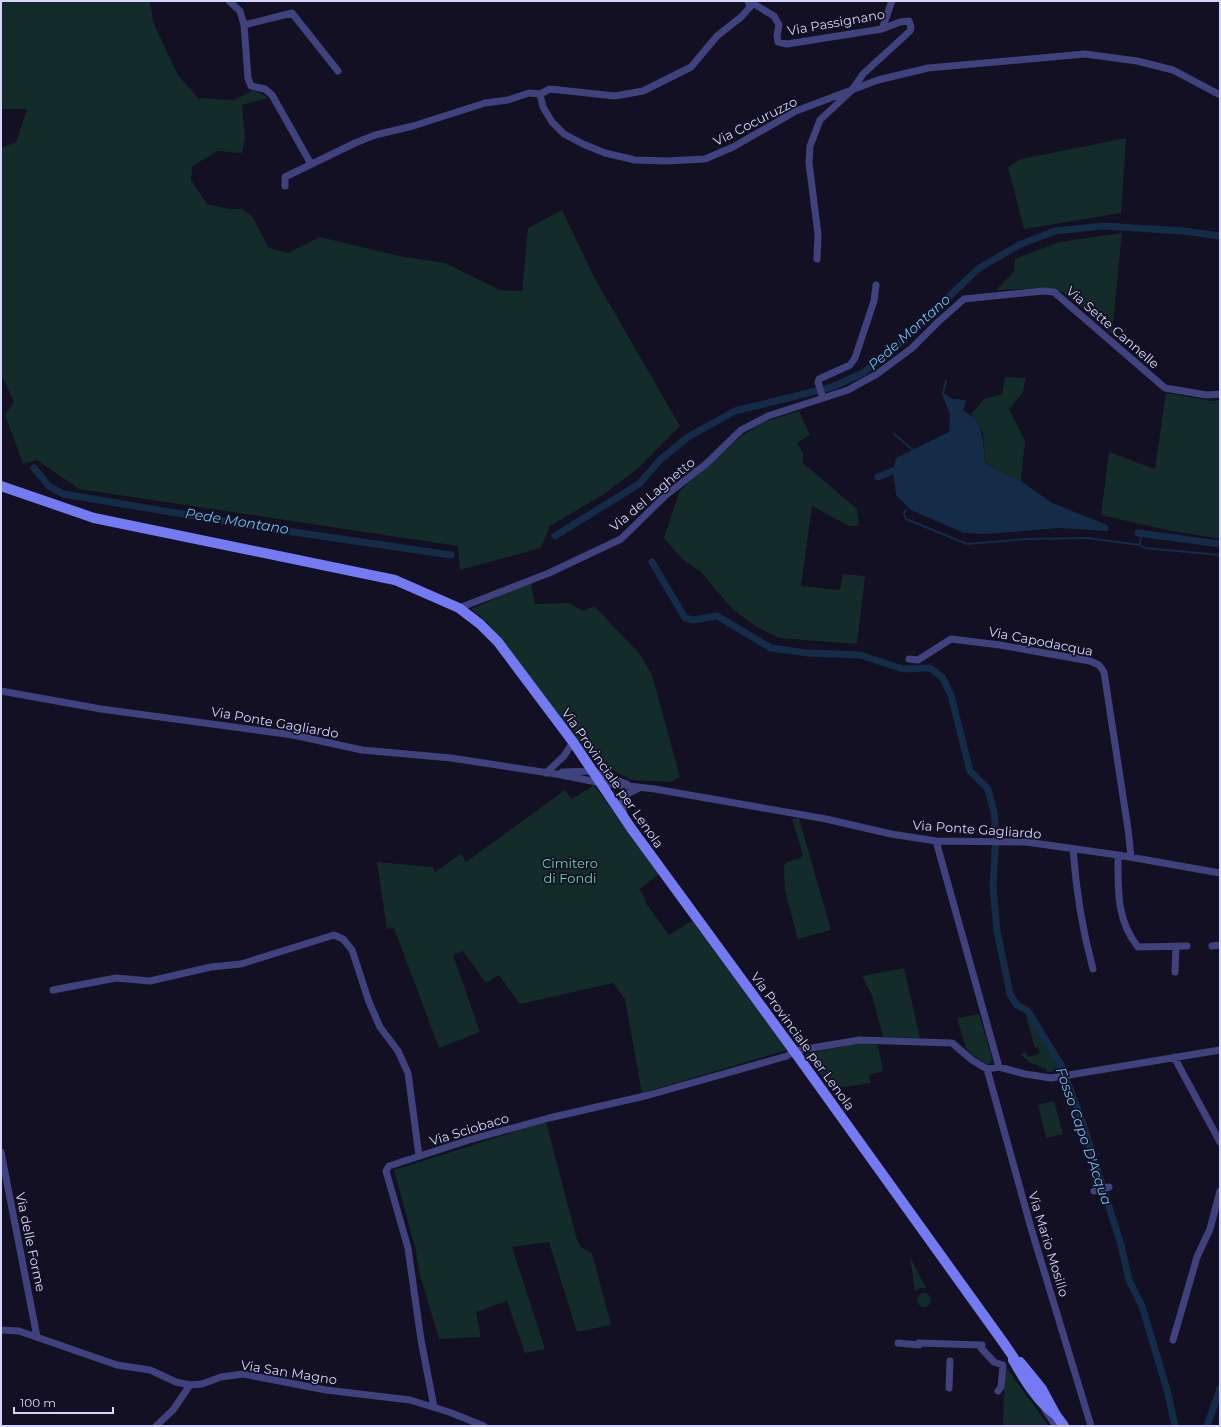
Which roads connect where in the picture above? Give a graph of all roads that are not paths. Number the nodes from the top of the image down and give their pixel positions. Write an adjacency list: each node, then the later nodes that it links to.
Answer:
1 (229, 1): 4 (street)
2 (748, 1): 5 (street, Via Passignano); 8 (street)
3 (892, 1): 5 (street)
4 (244, 25): 6 (street); 10 (street)
5 (882, 29): 7 (street, Via Passignano)
6 (338, 71)
7 (852, 90): 8 (street, Via Cocuruzzo); 9 (street, Via Cocuruzzo); 12 (street)
8 (540, 94): 10 (street)
9 (1220, 95)
10 (311, 164): 11 (street)
11 (285, 186)
12 (817, 260)
13 (876, 284): 15 (street)
14 (1220, 394): 15 (street, Via Sette Cannelle)
15 (824, 396): 17 (street, Via del Laghetto)
16 (1, 486): 17 (main road, Via Provinciale per Lenola)
17 (459, 608): 20 (main road, Via Provinciale per Lenola)
18 (909, 659): 29 (street, Via Capodacqua)
19 (1, 691): 22 (street, Via Ponte Gagliardo)
20 (573, 742): 21 (main road, Via Provinciale per Lenola); 22 (street)
21 (593, 771): 22 (street, Via Ponte Gagliardo); 23 (main road, Via Provinciale per Lenola); 24 (street, Via Ponte Gagliardo)
22 (546, 773): 23 (street, Via Ponte Gagliardo)
23 (602, 783): 24 (street, Via Ponte Gagliardo); 25 (main road, Via Provinciale per Lenola)
24 (639, 788): 25 (street); 26 (street, Via Ponte Gagliardo)
25 (624, 816): 39 (main road, Via Provinciale per Lenola)
26 (936, 841): 27 (street, Via Ponte Gagliardo); 41 (street)
27 (1073, 849): 28 (street, Via Ponte Gagliardo); 35 (street)
28 (1118, 855): 29 (street, Via Ponte Gagliardo); 34 (street)
29 (1131, 857): 30 (street, Via Ponte Gagliardo)
30 (1220, 873)
31 (1220, 945): 33 (street)
32 (1187, 946): 34 (street)
33 (1212, 946)
34 (1176, 947): 36 (street)
35 (1093, 969)
36 (1175, 972)
37 (53, 990): 45 (street)
38 (1220, 1050): 40 (street)
39 (794, 1051): 42 (street, Via Sciobaco); 45 (street, Via Sciobaco); 55 (main road, Via Provinciale per Lenola)
40 (1174, 1057): 41 (street); 43 (street)
41 (999, 1067): 42 (street)
42 (987, 1069): 67 (street, Via Mario Mosillo)
43 (1220, 1142)
44 (1, 1152): 50 (street, Via delle Forme)
45 (419, 1156): 61 (street, Via Sciobaco)
46 (1109, 1187): 47 (street)
47 (1094, 1191)
48 (1220, 1191): 51 (street)
49 (1, 1330): 50 (street, Via San Magno)
50 (37, 1337): 58 (street, Via San Magno)
51 (1173, 1340)
52 (898, 1343): 53 (street)
53 (919, 1345): 54 (street); 54 (street)
54 (982, 1348): 60 (street)
55 (1014, 1358): 57 (main road, Via Provinciale per Lenola); 62 (main road, Via Provinciale per Lenola)
56 (950, 1361): 59 (street)
57 (1020, 1372): 62 (main road, Via Provinciale per Lenola); 65 (street)
58 (190, 1385): 61 (street, Via San Magno); 63 (street)
59 (949, 1388)
60 (998, 1391)
61 (434, 1407): 64 (street, Via San Magno)
62 (1056, 1415): 66 (main road, Via Provinciale per Lenola)
63 (156, 1426)
64 (484, 1426)
65 (1056, 1426)
66 (1064, 1426)
67 (1091, 1426)

